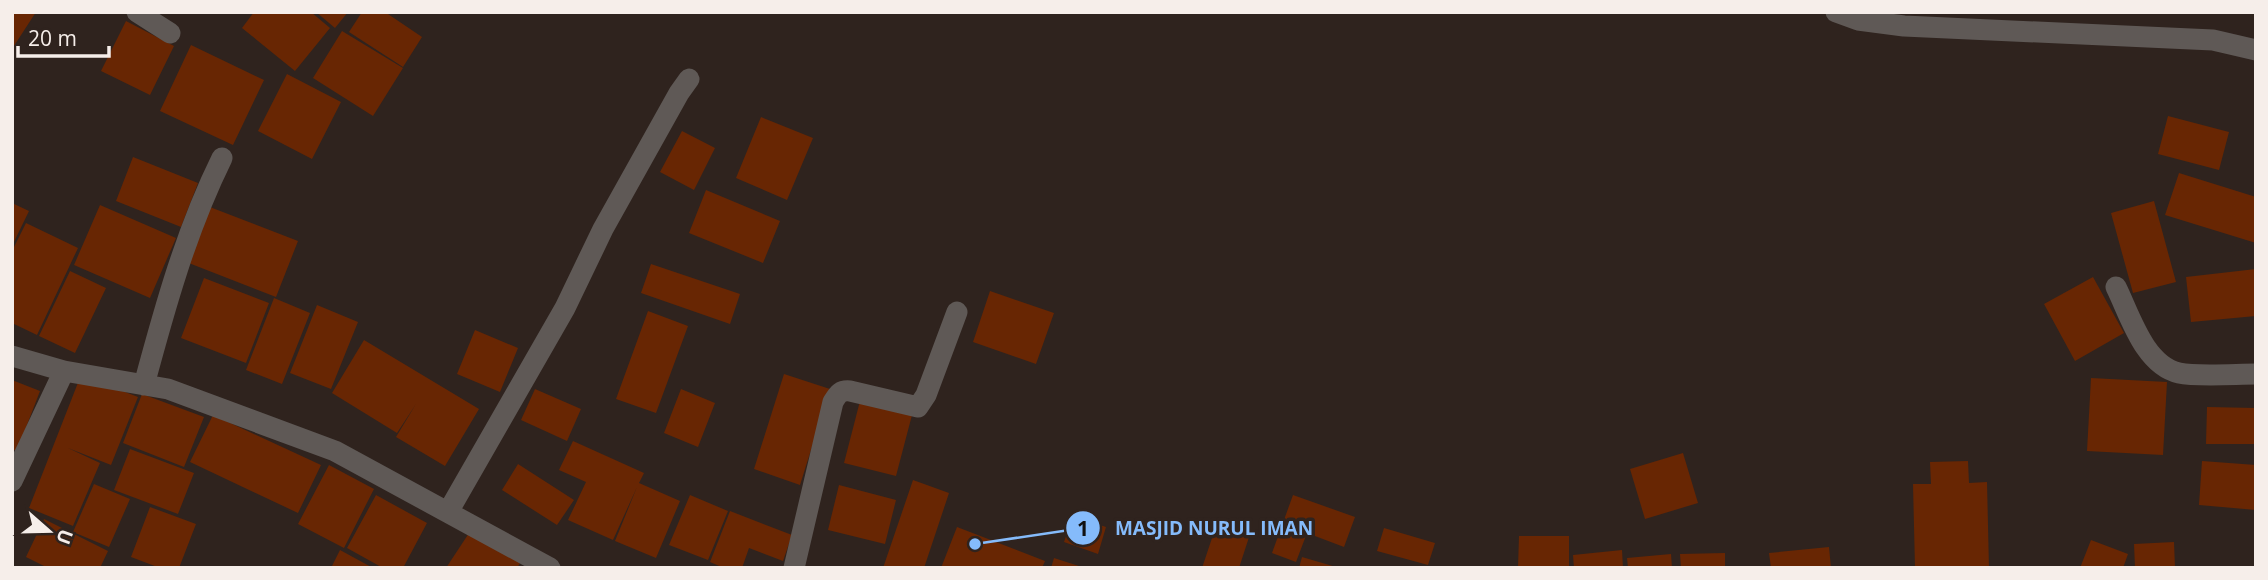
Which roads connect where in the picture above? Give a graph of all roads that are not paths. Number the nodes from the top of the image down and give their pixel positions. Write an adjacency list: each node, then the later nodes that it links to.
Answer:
1 (137, 12): 3 (street)
2 (1836, 12): 4 (street)
3 (170, 33)
4 (2256, 50)
5 (690, 79): 14 (street)
6 (222, 158): 12 (street)
7 (2116, 287): 11 (street)
8 (957, 312): 16 (street)
9 (12, 356): 10 (street)
10 (64, 371): 12 (street); 13 (street)
11 (2256, 374)
12 (144, 385): 14 (street)
13 (12, 481)
14 (448, 513): 15 (street)
15 (551, 568)
16 (794, 568)

